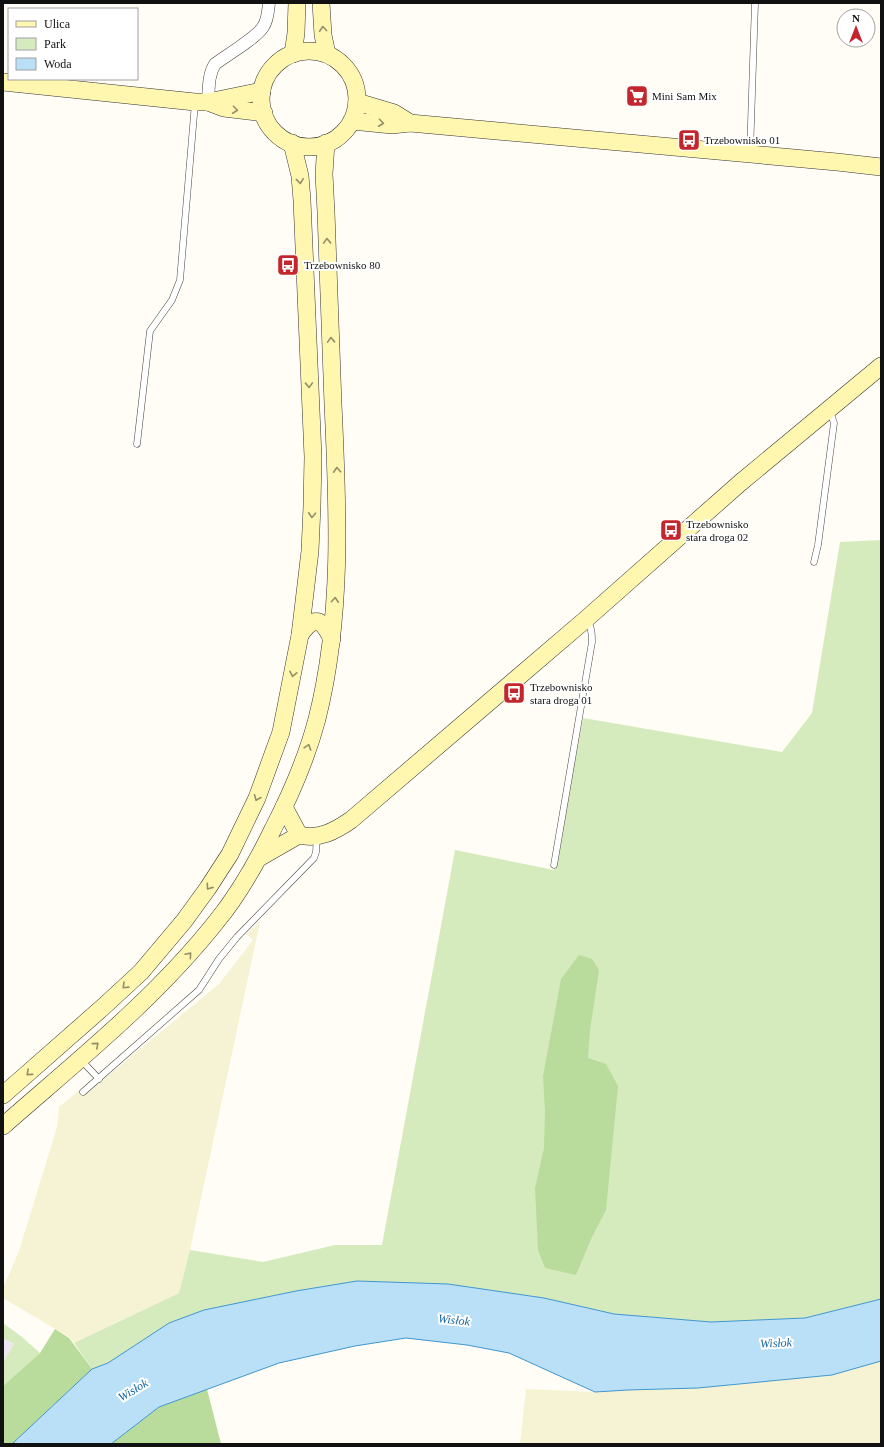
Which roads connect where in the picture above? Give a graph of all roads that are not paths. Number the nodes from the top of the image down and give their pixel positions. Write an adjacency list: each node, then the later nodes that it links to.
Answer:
1 (269, 3): 9 (street)
2 (297, 3): 5 (main road)
3 (321, 3): 6 (main road, one-way to 3)
4 (755, 3): 16 (lane)
5 (293, 54): 6 (main road); 8 (main road)
6 (327, 54): 10 (main road)
7 (3, 82): 9 (main road)
8 (262, 91): 9 (main road); 11 (main road)
9 (202, 102): 11 (main road, one-way to 11); 20 (lane)
10 (357, 102): 12 (main road); 13 (main road)
11 (264, 113): 14 (main road)
12 (352, 121): 13 (main road, one-way to 13); 15 (main road)
13 (410, 123): 16 (main road)
14 (292, 143): 15 (main road); 23 (main road, one-way to 23)
15 (326, 143): 24 (main road, one-way to 15)
16 (750, 154): 17 (main road)
17 (881, 168)
18 (881, 366): 19 (main road)
19 (828, 410): 21 (lane); 22 (main road)
20 (137, 444)
21 (814, 562)
22 (586, 620): 27 (main road); 29 (lane)
23 (300, 635): 24 (main road); 33 (main road, one-way to 33)
24 (332, 639): 25 (main road, one-way to 24)
25 (284, 807): 26 (main road); 28 (main road)
26 (299, 835): 27 (main road); 28 (main road)
27 (317, 836): 31 (lane)
28 (259, 858): 30 (main road, one-way to 28)
29 (554, 865)
30 (80, 1059): 31 (lane); 34 (main road)
31 (99, 1079): 32 (lane)
32 (83, 1092)
33 (3, 1095)
34 (3, 1126)

